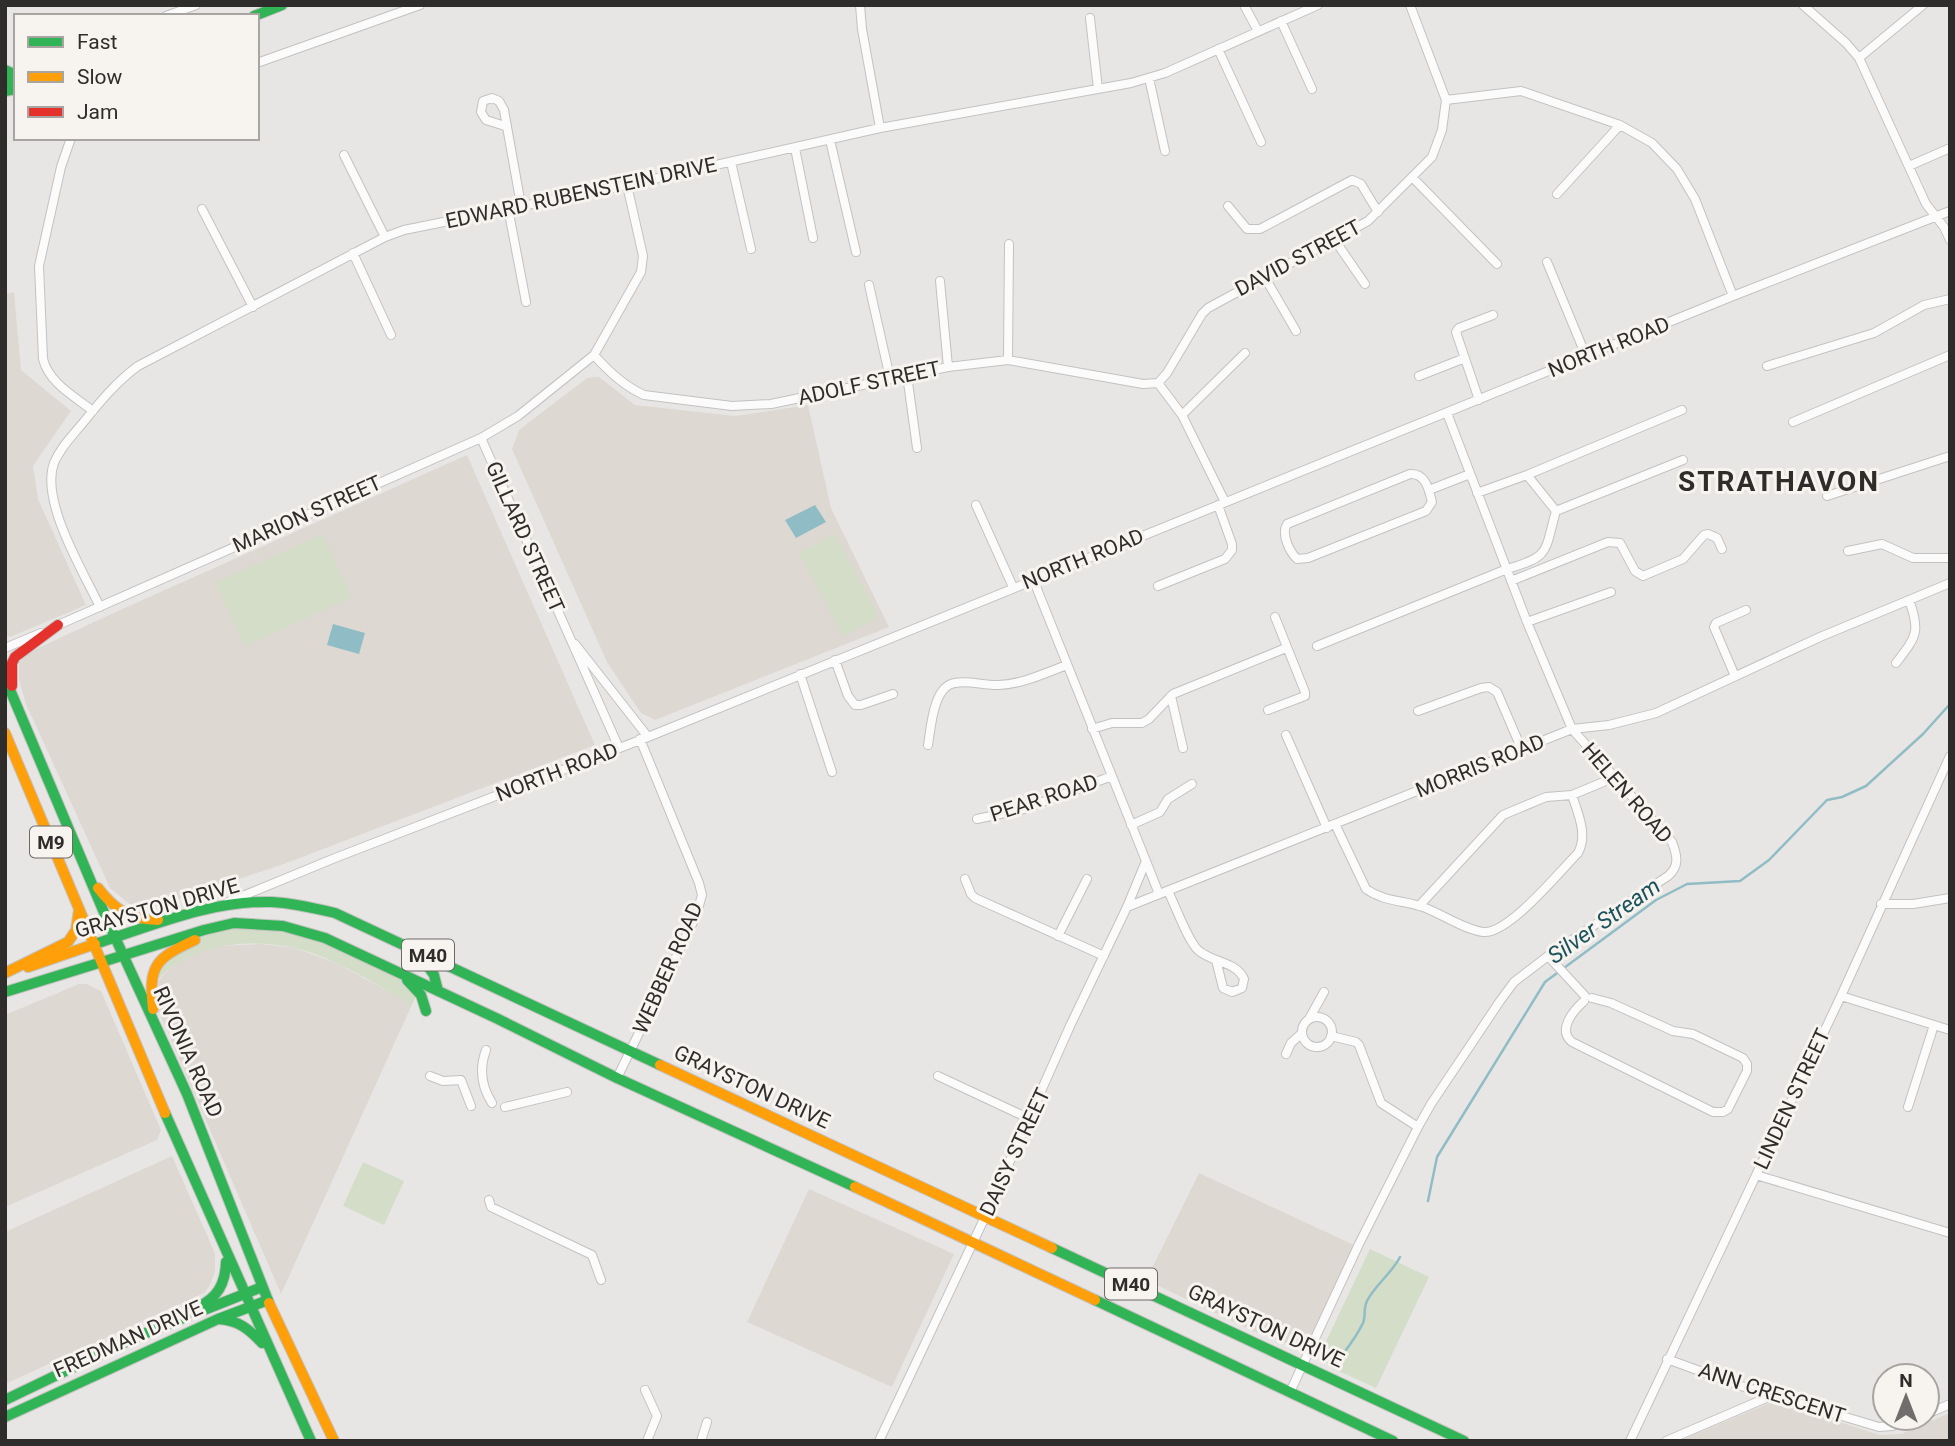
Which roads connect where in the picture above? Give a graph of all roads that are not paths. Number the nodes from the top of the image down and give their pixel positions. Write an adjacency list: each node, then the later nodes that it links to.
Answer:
1 (196, 5): 10 (street)
2 (282, 5): 11 (main road)
3 (420, 5): 17 (street)
4 (860, 5): 24 (street)
5 (1244, 5): 14 (street)
6 (1318, 5): 13 (street, EDWARD RUBENSTEIN DRIVE)
7 (1410, 5): 21 (street, DAVID STREET)
8 (1803, 5): 16 (street)
9 (1923, 5): 16 (street)
10 (171, 14)
11 (259, 14)
12 (1090, 18): 19 (street)
13 (1281, 21): 14 (street, EDWARD RUBENSTEIN DRIVE); 20 (street)
14 (1258, 31): 15 (street, EDWARD RUBENSTEIN DRIVE)
15 (1218, 49): 18 (street, EDWARD RUBENSTEIN DRIVE); 27 (street)
16 (1859, 58): 33 (street)
17 (259, 62)
18 (1150, 78): 19 (street, EDWARD RUBENSTEIN DRIVE); 30 (street)
19 (1098, 89): 24 (street, EDWARD RUBENSTEIN DRIVE)
20 (1312, 89)
21 (1446, 100): 23 (street); 34 (street, DAVID STREET)
22 (505, 125): 37 (street)
23 (1620, 125): 36 (street); 58 (street)
24 (880, 128): 26 (street, EDWARD RUBENSTEIN DRIVE)
25 (70, 140): 79 (street)
26 (830, 140): 28 (street, EDWARD RUBENSTEIN DRIVE); 50 (street)
27 (1261, 142)
28 (795, 148): 32 (street, EDWARD RUBENSTEIN DRIVE); 45 (street)
29 (1950, 148): 33 (street)
30 (1165, 151)
31 (344, 155): 44 (street)
32 (731, 162): 35 (street, EDWARD RUBENSTEIN DRIVE); 49 (street)
33 (1909, 166): 43 (street)
34 (1413, 178): 42 (street, DAVID STREET); 53 (street)
35 (627, 185): 37 (street, EDWARD RUBENSTEIN DRIVE); 66 (street)
36 (1557, 194)
37 (521, 205): 39 (street, EDWARD RUBENSTEIN DRIVE)
38 (1228, 206): 42 (street)
39 (508, 208): 44 (street, EDWARD RUBENSTEIN DRIVE); 60 (street)
40 (202, 209): 61 (street)
41 (1950, 211): 43 (street, NORTH ROAD)
42 (1378, 212): 46 (street, DAVID STREET)
43 (1934, 217): 47 (street); 58 (street, NORTH ROAD)
44 (385, 237): 51 (street, EDWARD RUBENSTEIN DRIVE)
45 (813, 238)
46 (1334, 239): 54 (street, DAVID STREET); 56 (street)
47 (1950, 240)
48 (1009, 244): 70 (street)
49 (751, 249)
50 (856, 252)
51 (353, 253): 61 (street, EDWARD RUBENSTEIN DRIVE); 64 (street)
52 (1547, 262): 68 (street)
53 (1497, 264)
54 (1264, 276): 63 (street); 76 (street, DAVID STREET)
55 (940, 281): 72 (street)
56 (1365, 284)
57 (869, 285): 75 (street)
58 (1732, 296): 68 (street, NORTH ROAD)
59 (1950, 299): 71 (street)
60 (526, 303)
61 (253, 307): 79 (street, EDWARD RUBENSTEIN DRIVE)
62 (1493, 315): 69 (street)
63 (1296, 331)
64 (391, 335)
65 (1245, 353): 81 (street)
66 (594, 355): 75 (street, ADOLF STREET); 83 (street, MARION STREET)
67 (1950, 355): 82 (street)
68 (1586, 356): 77 (street, NORTH ROAD)
69 (1465, 358): 74 (street); 77 (street)
70 (1008, 360): 72 (street, ADOLF STREET); 76 (street, ADOLF STREET)
71 (1767, 366)
72 (948, 367): 73 (street, ADOLF STREET)
73 (907, 375): 75 (street, ADOLF STREET); 84 (street)
74 (1419, 376)
75 (890, 378)
76 (1158, 383): 81 (street)
77 (1479, 400): 80 (street, NORTH ROAD)
78 (1682, 410): 88 (street)
79 (93, 411): 106 (street, EDWARD RUBENSTEIN DRIVE)
80 (1447, 413): 87 (street, HELEN ROAD); 92 (street, NORTH ROAD)
81 (1182, 415): 92 (street)
82 (1793, 422)
83 (481, 438): 106 (street, MARION STREET); 111 (street, GILLARD STREET)
84 (917, 448)
85 (1950, 456): 91 (street)
86 (1683, 460): 94 (street)
87 (1470, 474): 89 (street); 90 (street, HELEN ROAD)
88 (1527, 475): 90 (street); 94 (street)
89 (1429, 490): 89 (street)
90 (1477, 493): 98 (street, HELEN ROAD)
91 (1827, 496)
92 (1222, 504): 99 (street, NORTH ROAD); 102 (street)
93 (976, 505): 103 (street)
94 (1556, 511): 98 (street)
95 (1722, 549): 100 (street)
96 (1848, 551): 97 (street)
97 (1950, 558)
98 (1507, 569): 100 (street, HELEN ROAD); 112 (street)
99 (1033, 579): 103 (street, NORTH ROAD); 117 (street)
100 (1511, 581): 109 (street, HELEN ROAD)
101 (1950, 583): 105 (street, MORRIS ROAD)
102 (1158, 586)
103 (1013, 587): 115 (street, NORTH ROAD)
104 (1611, 592): 109 (street)
105 (1909, 600): 116 (street); 119 (street, MORRIS ROAD)
106 (100, 607): 110 (street, MARION STREET)
107 (1746, 610): 119 (street)
108 (1275, 617): 114 (street)
109 (1527, 622): 127 (street, HELEN ROAD)
110 (58, 625): 113 (street, MARION STREET); 121 (main road)
111 (569, 636): 130 (street, GILLARD STREET); 132 (street, GILLARD STREET)
112 (1317, 646)
113 (5, 648)
114 (1286, 648): 123 (street); 124 (street)
115 (835, 660): 118 (street, NORTH ROAD); 122 (street)
116 (1896, 663)
117 (1067, 665): 126 (street); 131 (street)
118 (800, 674): 130 (street, NORTH ROAD); 136 (street)
119 (1735, 676): 127 (street, MORRIS ROAD)
120 (5, 678): 121 (main road, RIVONIA ROAD / M9)
121 (12, 694): 145 (main road, RIVONIA ROAD / M9)
122 (893, 694)
123 (1171, 696): 126 (street); 133 (street)
124 (1268, 710)
125 (1418, 711): 134 (street)
126 (1092, 729): 137 (street)
127 (1572, 729): 134 (street, MORRIS ROAD); 138 (street, HELEN ROAD)
128 (5, 733): 154 (main road, RIVONIA ROAD / M9)
129 (1286, 735): 143 (street)
130 (644, 738): 132 (street, NORTH ROAD); 181 (street, WEBBER ROAD)
131 (928, 745)
132 (619, 748): 152 (street, NORTH ROAD)
133 (1183, 748)
134 (1522, 750): 143 (street, MORRIS ROAD)
135 (1950, 756): 150 (street, LINDEN STREET)
136 (832, 772)
137 (1111, 776): 141 (street, PEAR ROAD); 142 (street)
138 (1614, 778): 140 (street); 163 (street, HELEN ROAD)
139 (1192, 784): 142 (street)
140 (1572, 796): 151 (street); 151 (street)
141 (977, 819)
142 (1131, 825): 144 (street)
143 (1331, 826): 148 (street, MORRIS ROAD); 151 (street)
144 (1146, 861): 148 (street); 153 (street, DAISY STREET)
145 (87, 874): 155 (main road); 158 (main road, RIVONIA ROAD / M9)
146 (1087, 878): 157 (street)
147 (965, 879): 157 (street)
148 (1164, 893): 153 (street, MORRIS ROAD); 164 (street)
149 (1950, 898): 150 (street)
150 (1881, 904): 171 (street, LINDEN STREET)
151 (1419, 905)
152 (216, 907): 155 (main road, GRAYSTON DRIVE / M40); 160 (main road, GRAYSTON DRIVE / M40)
153 (1127, 907): 162 (street, DAISY STREET)
154 (80, 908): 159 (main road, RIVONIA ROAD / M9); 167 (main road)
155 (183, 918): 158 (main road, GRAYSTON DRIVE / M40)
156 (234, 923): 161 (main road, GRAYSTON DRIVE / M40); 166 (main road, GRAYSTON DRIVE / M40); 175 (main road)
157 (1058, 936): 162 (street)
158 (116, 938): 159 (main road, GRAYSTON DRIVE / M40); 161 (main road, RIVONIA ROAD / M9)
159 (95, 944): 165 (main road, RIVONIA ROAD / M9); 167 (main road, GRAYSTON DRIVE / M40)
160 (416, 950): 168 (main road); 181 (main road, GRAYSTON DRIVE / M40)
161 (123, 955): 165 (main road, GRAYSTON DRIVE / M40); 175 (main road, RIVONIA ROAD / M9)
162 (1104, 956): 191 (street, DAISY STREET)
163 (1548, 956): 172 (street); 192 (street, HELEN ROAD)
164 (1216, 960)
165 (102, 962): 169 (main road, GRAYSTON DRIVE / M40); 201 (main road, RIVONIA ROAD / M9)
166 (398, 972): 168 (main road, GRAYSTON DRIVE / M40); 173 (main road)
167 (5, 974)
168 (438, 991): 185 (main road, GRAYSTON DRIVE / M40)
169 (5, 992)
170 (1324, 992): 174 (street)
171 (1841, 996): 176 (street); 193 (street, LINDEN STREET)
172 (1587, 998): 172 (street)
173 (426, 1012)
174 (1309, 1019): 178 (street); 179 (street)
175 (155, 1024): 204 (main road, RIVONIA ROAD / M9)
176 (1934, 1026): 177 (street); 190 (street)
177 (1950, 1030)
178 (1302, 1033): 179 (street); 182 (street)
179 (1331, 1036): 192 (street)
180 (486, 1050): 187 (street)
181 (630, 1051): 185 (street, WEBBER ROAD); 195 (main road, GRAYSTON DRIVE / M40)
182 (1286, 1054)
183 (430, 1076): 188 (street)
184 (938, 1076): 191 (street)
185 (617, 1078): 200 (main road, GRAYSTON DRIVE / M40)
186 (567, 1093): 189 (street)
187 (492, 1103)
188 (471, 1105)
189 (505, 1107)
190 (1908, 1107)
191 (1030, 1119): 195 (street, DAISY STREET)
192 (1418, 1127): 212 (street, HELEN ROAD)
193 (1756, 1175): 197 (street); 211 (street, LINDEN STREET)
194 (494, 1216): 196 (street)
195 (985, 1217): 200 (street, DAISY STREET); 212 (main road, GRAYSTON DRIVE / M40)
196 (530, 1225): 198 (street); 199 (street)
197 (1950, 1233)
198 (534, 1235)
199 (566, 1242): 202 (street); 203 (street)
200 (972, 1242): 215 (main road, GRAYSTON DRIVE / M40); 226 (street, DAISY STREET)
201 (221, 1245): 205 (main road, RIVONIA ROAD / M9); 209 (main road)
202 (574, 1253)
203 (601, 1280)
204 (262, 1287): 205 (main road, FREDMAN DRIVE); 206 (main road, RIVONIA ROAD / M9)
205 (244, 1294): 207 (main road, RIVONIA ROAD / M9); 209 (main road, FREDMAN DRIVE)
206 (268, 1300): 207 (main road, FREDMAN DRIVE); 223 (main road, RIVONIA ROAD / M9)
207 (250, 1307): 208 (main road, FREDMAN DRIVE); 210 (main road, RIVONIA ROAD / M9)
208 (218, 1319): 210 (main road); 219 (main road, FREDMAN DRIVE)
209 (173, 1322): 217 (main road, FREDMAN DRIVE)
210 (270, 1351): 222 (main road, RIVONIA ROAD / M9)
211 (1667, 1359): 213 (street, ANN CRESCENT); 229 (street, LINDEN STREET)
212 (1303, 1364): 215 (street, HELEN ROAD); 228 (main road, GRAYSTON DRIVE / M40)
213 (1741, 1386): 216 (street, ANN CRESCENT); 218 (street)
214 (645, 1390): 224 (street)
215 (1290, 1392): 227 (main road, GRAYSTON DRIVE / M40)
216 (1773, 1395): 218 (street); 221 (street, ANN CRESCENT)
217 (5, 1399)
218 (1745, 1407): 230 (street)
219 (5, 1417)
220 (706, 1422): 225 (street)
221 (1871, 1425)
222 (311, 1441)
223 (334, 1441)
224 (647, 1441)
225 (701, 1441)
226 (879, 1441)
227 (1393, 1441)
228 (1464, 1441)
229 (1630, 1441)
230 (1666, 1441)

